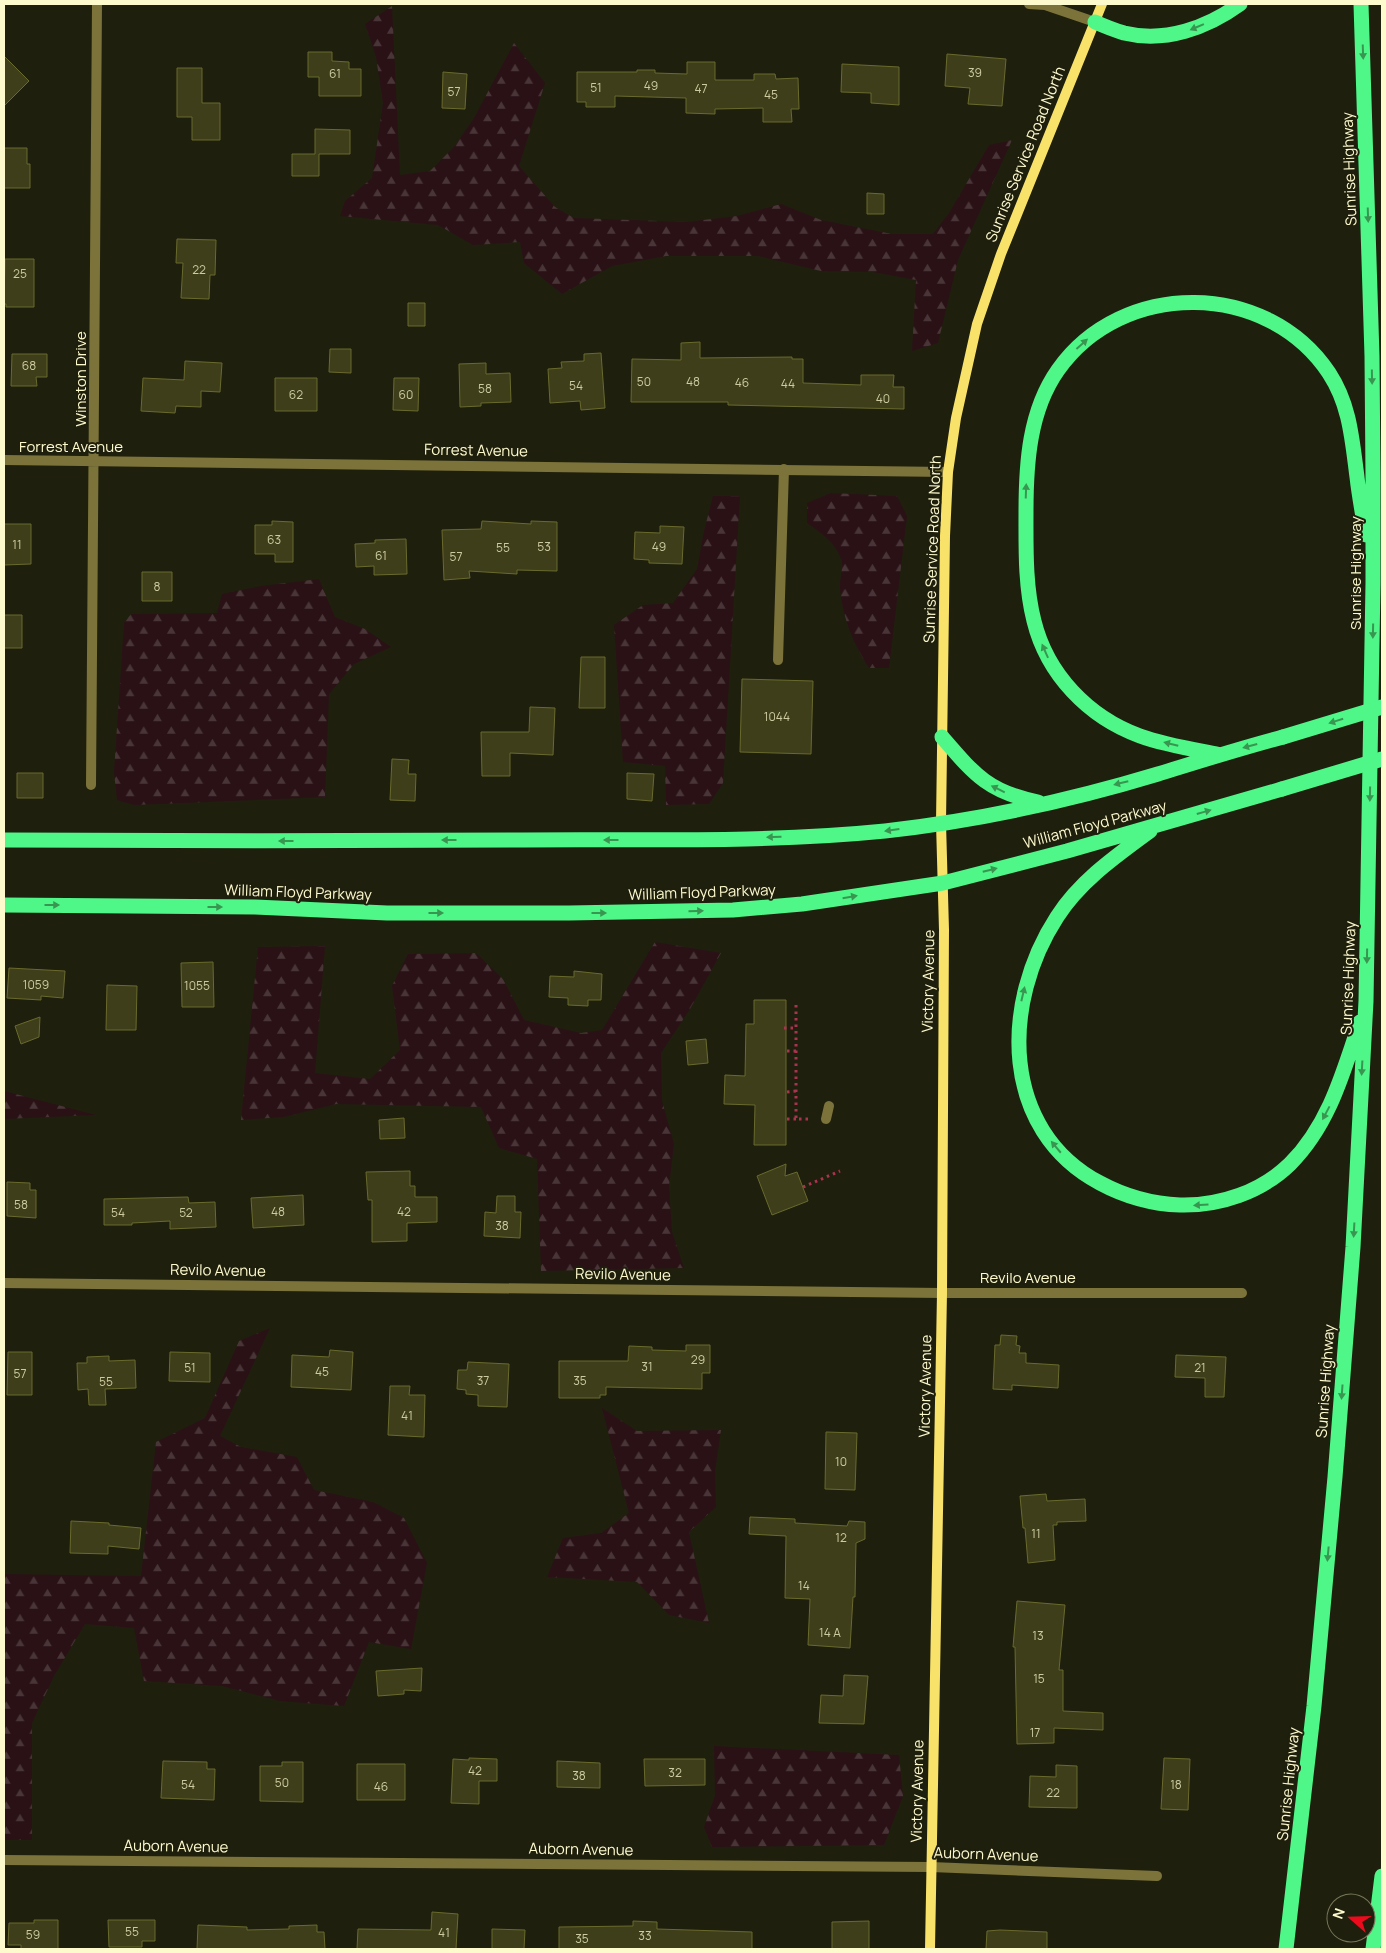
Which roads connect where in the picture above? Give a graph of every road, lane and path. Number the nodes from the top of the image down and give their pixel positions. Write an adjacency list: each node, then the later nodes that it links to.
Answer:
1 (97, 4): 8 (street, Winston Drive)
2 (1029, 4): 6 (street)
3 (1102, 4): 6 (street, Sunrise Service Road North)
4 (1240, 4): 6 (highway, one-way to 6)
5 (1361, 4): 11 (highway, Sunrise Highway, one-way to 11)
6 (1095, 22): 10 (street, Sunrise Service Road North)
7 (4, 460): 8 (street, Forrest Avenue)
8 (94, 460): 9 (street, Forrest Avenue); 17 (street, Winston Drive)
9 (784, 470): 10 (street, Forrest Avenue); 12 (street)
10 (948, 472): 14 (street, Sunrise Service Road North)
11 (1373, 583): 15 (highway, one-way to 11); 24 (highway, Sunrise Highway, one-way to 24)
12 (778, 660)
13 (1382, 707): 15 (highway, one-way to 15, bridge)
14 (942, 738): 18 (highway, one-way to 14); 19 (street, Sunrise Service Road North)
15 (1218, 754): 18 (highway, one-way to 18)
16 (1382, 759): 20 (highway, William Floyd Parkway, one-way to 16, bridge)
17 (91, 785)
18 (1044, 803): 19 (highway)
19 (941, 823): 21 (highway, one-way to 21); 22 (street, Victory Avenue)
20 (1157, 826): 22 (highway, William Floyd Parkway, one-way to 20); 24 (highway, one-way to 20)
21 (4, 840)
22 (943, 883): 23 (highway, William Floyd Parkway, one-way to 22); 39 (street, Victory Avenue)
23 (4, 905)
24 (1366, 1001): 46 (highway, Sunrise Highway, one-way to 46)
25 (796, 1005): 27 (path)
26 (784, 1028): 27 (path)
27 (796, 1028): 29 (path)
28 (787, 1051): 29 (path)
29 (796, 1051): 31 (path)
30 (787, 1092): 31 (path)
31 (796, 1092): 34 (path)
32 (829, 1106): 35 (street)
33 (787, 1119): 34 (path)
34 (796, 1119): 35 (path)
35 (826, 1119)
36 (840, 1171): 37 (path)
37 (802, 1187)
38 (4, 1283): 39 (street, Revilo Avenue)
39 (942, 1293): 40 (street, Revilo Avenue); 42 (street, Victory Avenue)
40 (1242, 1293)
41 (4, 1860): 42 (street, Auborn Avenue)
42 (931, 1867): 43 (street, Auborn Avenue); 45 (street, Victory Avenue)
43 (1157, 1876)
44 (1382, 1876): 47 (highway)
45 (930, 1949)
46 (1286, 1949)
47 (1373, 1949)

